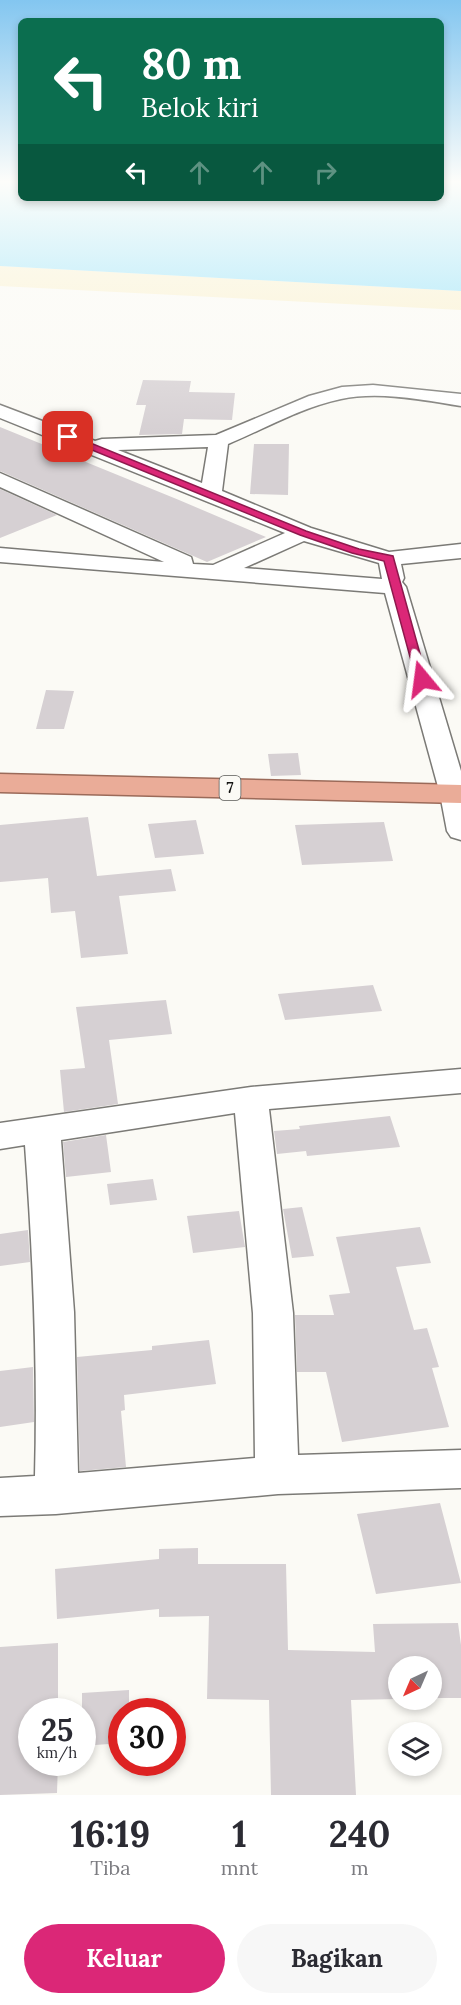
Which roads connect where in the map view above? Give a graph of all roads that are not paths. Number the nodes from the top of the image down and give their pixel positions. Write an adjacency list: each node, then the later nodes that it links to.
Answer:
1 (461, 400): 3 (street)
2 (0, 411): 4 (street)
3 (219, 441): 4 (street); 6 (street)
4 (90, 446): 6 (street)
5 (0, 479): 11 (street)
6 (211, 494): 7 (street)
7 (303, 533): 10 (street); 11 (street)
8 (461, 551): 10 (street)
9 (0, 555): 11 (street)
10 (389, 558): 12 (street)
11 (210, 572): 12 (street)
12 (395, 587): 14 (street)
13 (0, 783): 14 (highway, 7)
14 (458, 794): 15 (street)
15 (461, 831)
16 (461, 1081): 17 (street)
17 (251, 1099): 18 (street); 21 (street)
18 (42, 1129): 19 (street); 22 (street)
19 (0, 1136)
20 (461, 1469): 21 (street)
21 (277, 1475): 22 (street)
22 (56, 1495): 23 (street)
23 (0, 1497)

